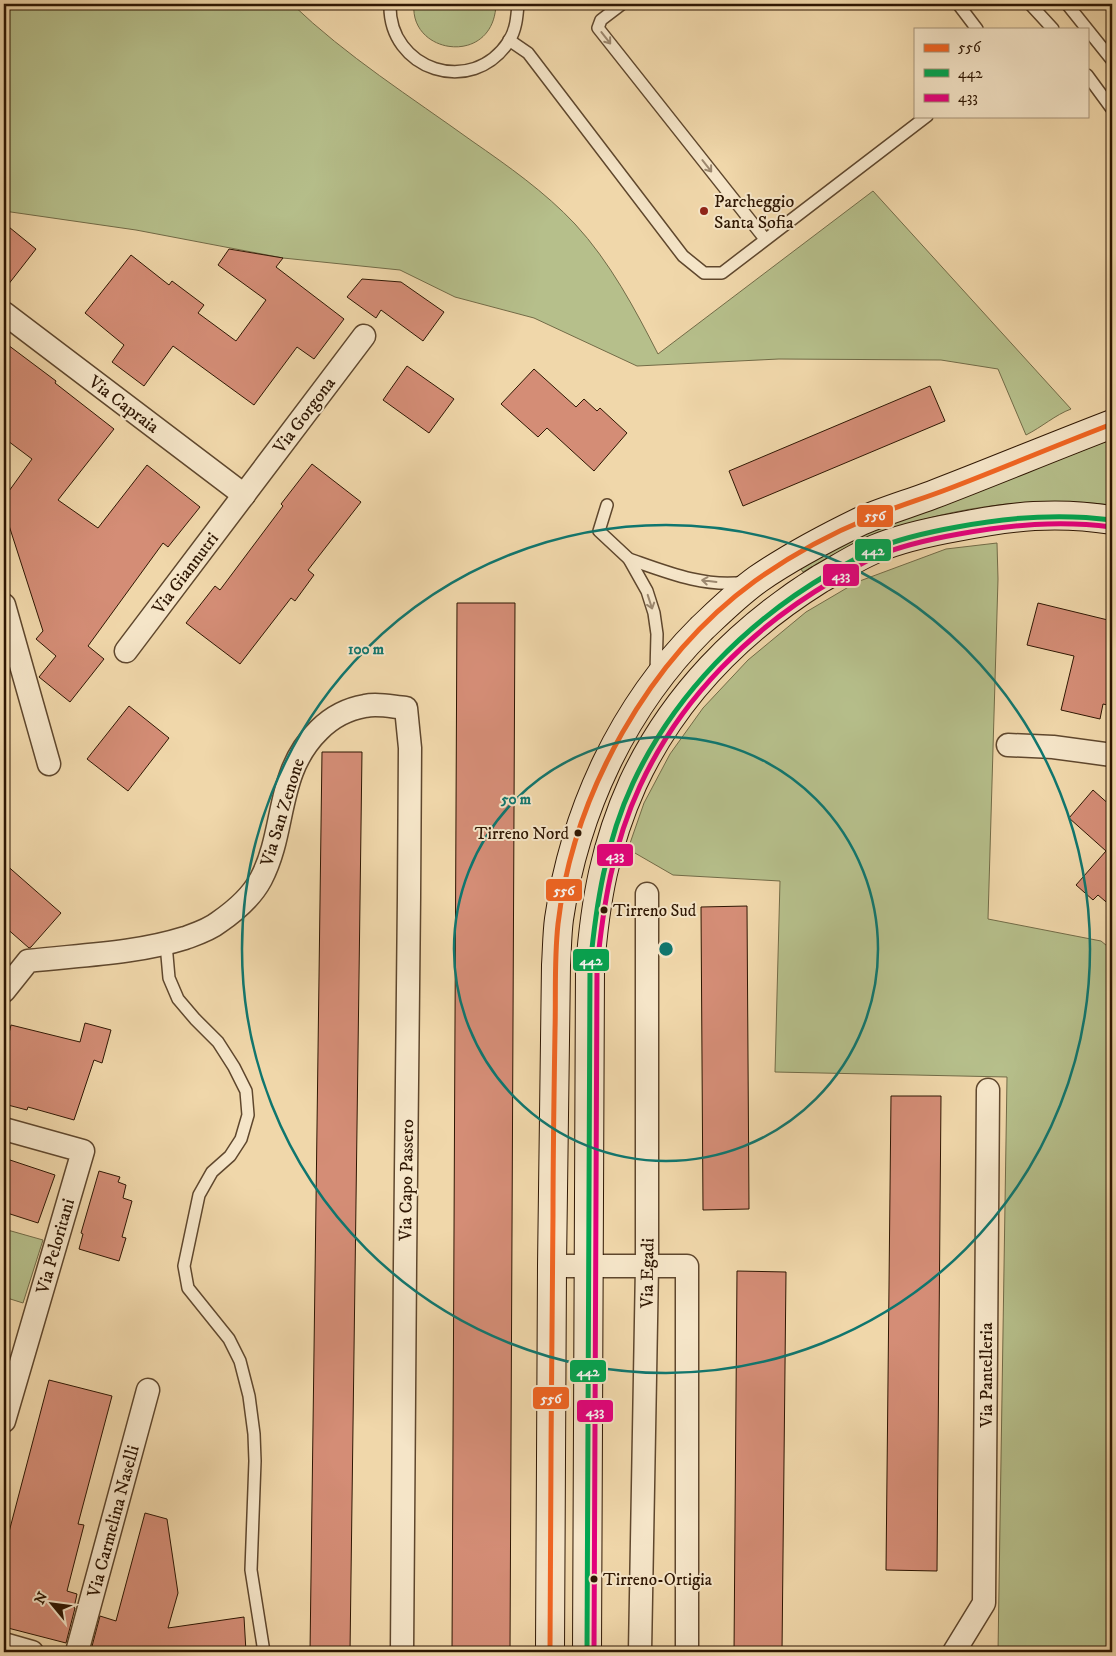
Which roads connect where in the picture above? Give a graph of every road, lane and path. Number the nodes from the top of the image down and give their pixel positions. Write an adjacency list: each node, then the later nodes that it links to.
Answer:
1 (390, 4): 11 (lane)
2 (518, 4): 11 (lane)
3 (622, 4): 16 (lane, one-way to 16)
4 (958, 4): 7 (lane)
5 (1030, 4): 8 (lane)
6 (1067, 4): 9 (lane)
7 (976, 28)
8 (1052, 28)
9 (1086, 28)
10 (1088, 30): 12 (lane)
11 (509, 40): 16 (lane)
12 (1112, 60)
13 (1088, 76): 14 (lane)
14 (1112, 109)
15 (924, 118): 16 (lane)
16 (765, 239)
17 (4, 313): 22 (street, Via Capraia)
18 (364, 336): 22 (street, Via Gorgona)
19 (1112, 412): 21 (lane)
20 (1112, 424): 21 (street)
21 (1053, 446): 26 (street)
22 (244, 495): 29 (street, Via Giannutri)
23 (607, 505): 25 (lane)
24 (1112, 520): 27 (street)
25 (629, 559): 26 (lane, one-way to 25); 30 (lane, one-way to 30)
26 (765, 575): 27 (street); 30 (street)
27 (793, 596): 41 (street)
28 (4, 605): 34 (street)
29 (126, 651)
30 (655, 682): 40 (street)
31 (406, 708): 36 (street, Via San Zenone); 49 (street, Via Capo Passero)
32 (1008, 745): 33 (street)
33 (1112, 755)
34 (49, 764)
35 (647, 894): 42 (street, Via Egadi)
36 (166, 944): 37 (street, Via San Zenone); 48 (lane)
37 (4, 991)
38 (988, 1090): 54 (street, Via Pantelleria)
39 (4, 1129): 44 (street, Via Peloritani)
40 (552, 1266): 41 (street); 50 (street)
41 (588, 1266): 42 (street); 51 (street)
42 (647, 1266): 52 (street, Via Egadi); 53 (street)
43 (148, 1390): 47 (street, Via Carmelina Naselli)
44 (4, 1421)
45 (4, 1644): 46 (street)
46 (32, 1652)
47 (77, 1652)
48 (264, 1652)
49 (402, 1652)
50 (550, 1652)
51 (587, 1652)
52 (640, 1652)
53 (687, 1652)
54 (954, 1652)

